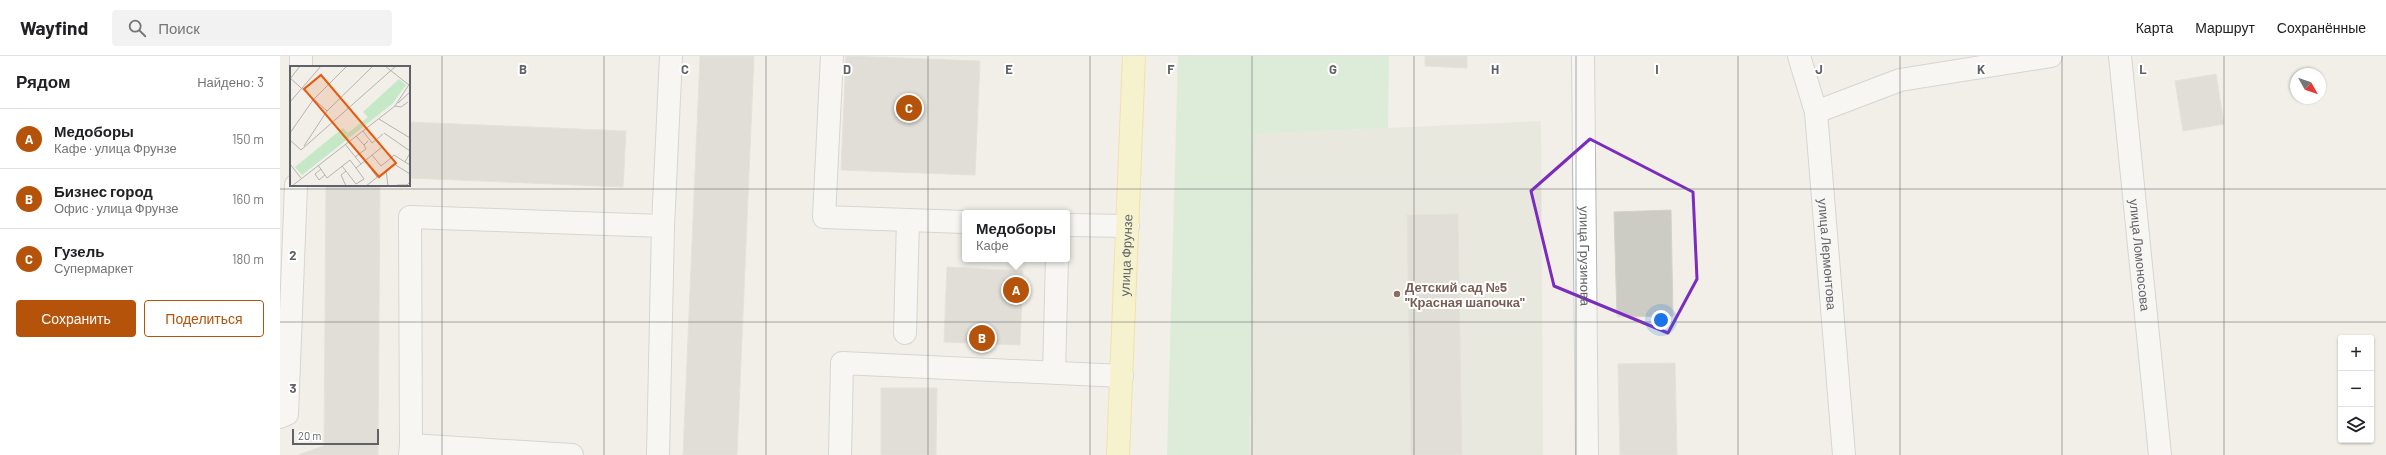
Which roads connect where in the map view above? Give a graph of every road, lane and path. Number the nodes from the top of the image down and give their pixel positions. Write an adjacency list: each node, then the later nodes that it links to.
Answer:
1 (671, 56): 13 (street)
2 (832, 56): 10 (street)
3 (1134, 56): 14 (main road, улица Фрунзе)
4 (1583, 56): 26 (street, улица Грузинова)
5 (1799, 56): 8 (street, улица Лермонтова)
6 (2051, 56): 8 (street)
7 (2120, 56): 28 (street, улица Ломоносова)
8 (1816, 112): 27 (street, улица Лермонтова)
9 (296, 186): 15 (street)
10 (908, 220): 11 (street); 17 (street)
11 (962, 222)
12 (1070, 225): 14 (street)
13 (663, 226): 21 (street); 23 (street)
14 (1128, 226): 19 (main road, улица Фрунзе)
15 (287, 242): 20 (street)
16 (1057, 262): 18 (street)
17 (905, 333)
18 (1054, 372): 19 (street); 24 (street)
19 (1122, 376): 25 (main road, улица Фрунзе)
20 (280, 417)
21 (410, 450): 22 (street)
22 (572, 455)
23 (658, 455)
24 (840, 455)
25 (1118, 455)
26 (1587, 455)
27 (1844, 455)
28 (2160, 455)

